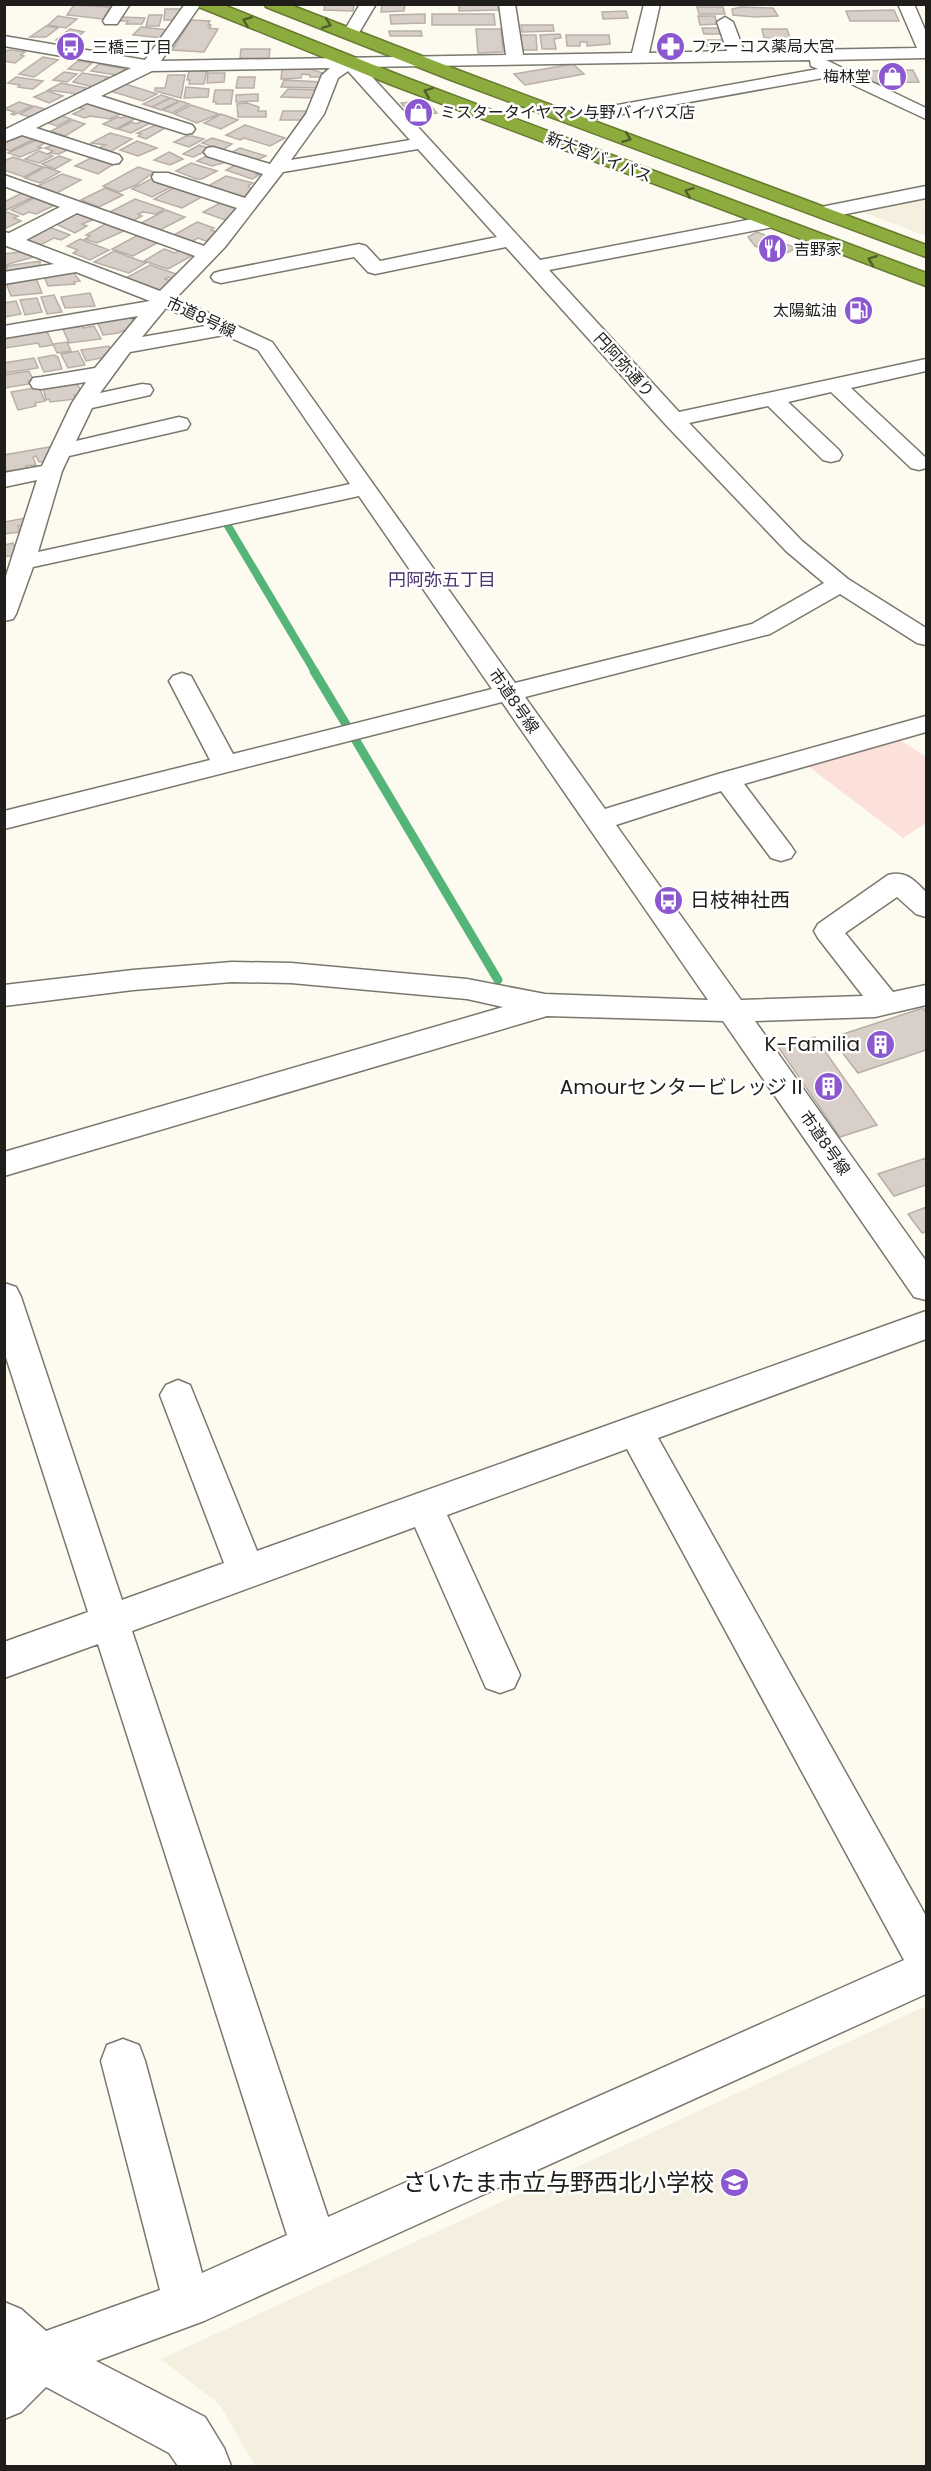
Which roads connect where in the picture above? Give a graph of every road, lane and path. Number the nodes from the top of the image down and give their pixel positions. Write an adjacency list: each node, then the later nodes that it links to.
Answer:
1 (122, 4): 9 (street)
2 (194, 4): 20 (street)
3 (205, 4): 19 (highway, 新大宮バイパス, one-way to 3)
4 (272, 4): 11 (highway, 新大宮バイパス, one-way to 11)
5 (368, 4): 11 (street)
6 (507, 4): 17 (street)
7 (652, 4): 16 (street)
8 (906, 4): 13 (street)
9 (111, 21)
10 (725, 22): 15 (street)
11 (351, 33): 18 (highway, 新大宮バイパス)
12 (4, 41): 20 (street)
13 (927, 51): 14 (street)
14 (804, 55): 15 (street); 21 (street)
15 (737, 56): 16 (street)
16 (639, 58): 17 (street)
17 (515, 60): 18 (street)
18 (422, 61): 19 (street); 24 (highway, 新大宮バイパス)
19 (349, 62): 20 (street); 28 (street, 円阿弥通り); 31 (street); 38 (highway, 新大宮バイパス, one-way to 19)
20 (149, 66): 22 (street)
21 (836, 71): 23 (street); 24 (street)
22 (87, 97): 25 (street); 26 (street)
23 (927, 114)
24 (573, 118): 37 (highway, 新大宮バイパス, one-way to 37)
25 (22, 129): 27 (street); 30 (street)
26 (186, 129)
27 (4, 137)
28 (422, 143): 31 (street); 40 (street, 円阿弥通り)
29 (213, 152): 31 (street)
30 (113, 159)
31 (274, 170): 36 (street)
32 (161, 177): 36 (street)
33 (4, 180): 35 (street)
34 (927, 192): 37 (street)
35 (75, 206): 39 (street); 42 (street)
36 (249, 206): 42 (street)
37 (826, 212): 41 (highway, 新大宮バイパス)
38 (768, 222): 44 (street); 47 (highway, 新大宮バイパス, one-way to 38)
39 (8, 239): 43 (street, 市道8号線)
40 (511, 240): 44 (street, 円阿弥通り); 45 (street)
41 (927, 250)
42 (208, 254): 48 (street)
43 (78, 266): 46 (street); 48 (street, 市道8号線)
44 (536, 267): 59 (street, 円阿弥通り)
45 (221, 277)
46 (6, 278)
47 (927, 280)
48 (160, 303): 49 (street, 市道8号線); 50 (street); 51 (street)
49 (226, 328): 51 (street); 66 (street, 市道8号線)
50 (4, 332)
51 (123, 346): 53 (street)
52 (927, 365): 55 (street)
53 (102, 373): 54 (street); 58 (street)
54 (40, 383)
55 (836, 385): 57 (street); 63 (street)
56 (142, 390): 58 (street)
57 (773, 399): 59 (street); 62 (street)
58 (83, 404): 61 (street)
59 (674, 420): 70 (street, 円阿弥通り)
60 (179, 424): 61 (street)
61 (60, 451): 64 (street)
62 (831, 456)
63 (919, 463)
64 (51, 471): 65 (street); 67 (street)
65 (4, 480)
66 (364, 488): 69 (street); 74 (street, 市道8号線)
67 (29, 535): 68 (street); 69 (street)
68 (4, 540)
69 (23, 562): 71 (street)
70 (840, 584): 72 (street, 円阿弥通り); 74 (street)
71 (4, 614)
72 (927, 638)
73 (182, 681): 76 (street)
74 (510, 694): 76 (street); 79 (street, 市道8号線)
75 (927, 724): 77 (street)
76 (225, 763): 78 (street)
77 (727, 780): 79 (street); 80 (street)
78 (4, 820)
79 (598, 821): 86 (street, 市道8号線)
80 (781, 852)
81 (927, 907): 84 (street)
82 (927, 995): 84 (street)
83 (4, 996): 85 (street)
84 (886, 1004): 86 (street)
85 (545, 1005): 86 (street); 87 (street)
86 (733, 1011): 88 (street, 市道8号線)
87 (4, 1164)
88 (927, 1287)
89 (4, 1297): 95 (street)
90 (927, 1325): 92 (street)
91 (178, 1395): 94 (street)
92 (635, 1431): 93 (street); 98 (street)
93 (425, 1507): 94 (street); 97 (street)
94 (246, 1572): 95 (street)
95 (109, 1622): 96 (street); 101 (street)
96 (4, 1660)
97 (500, 1675)
98 (927, 1958)
99 (927, 1972): 101 (street)
100 (123, 2061): 102 (street)
101 (314, 2246): 102 (street)
102 (187, 2304): 104 (street)
103 (4, 2326): 104 (street)
104 (40, 2358): 105 (street); 106 (street)
105 (4, 2396)
106 (206, 2466)

